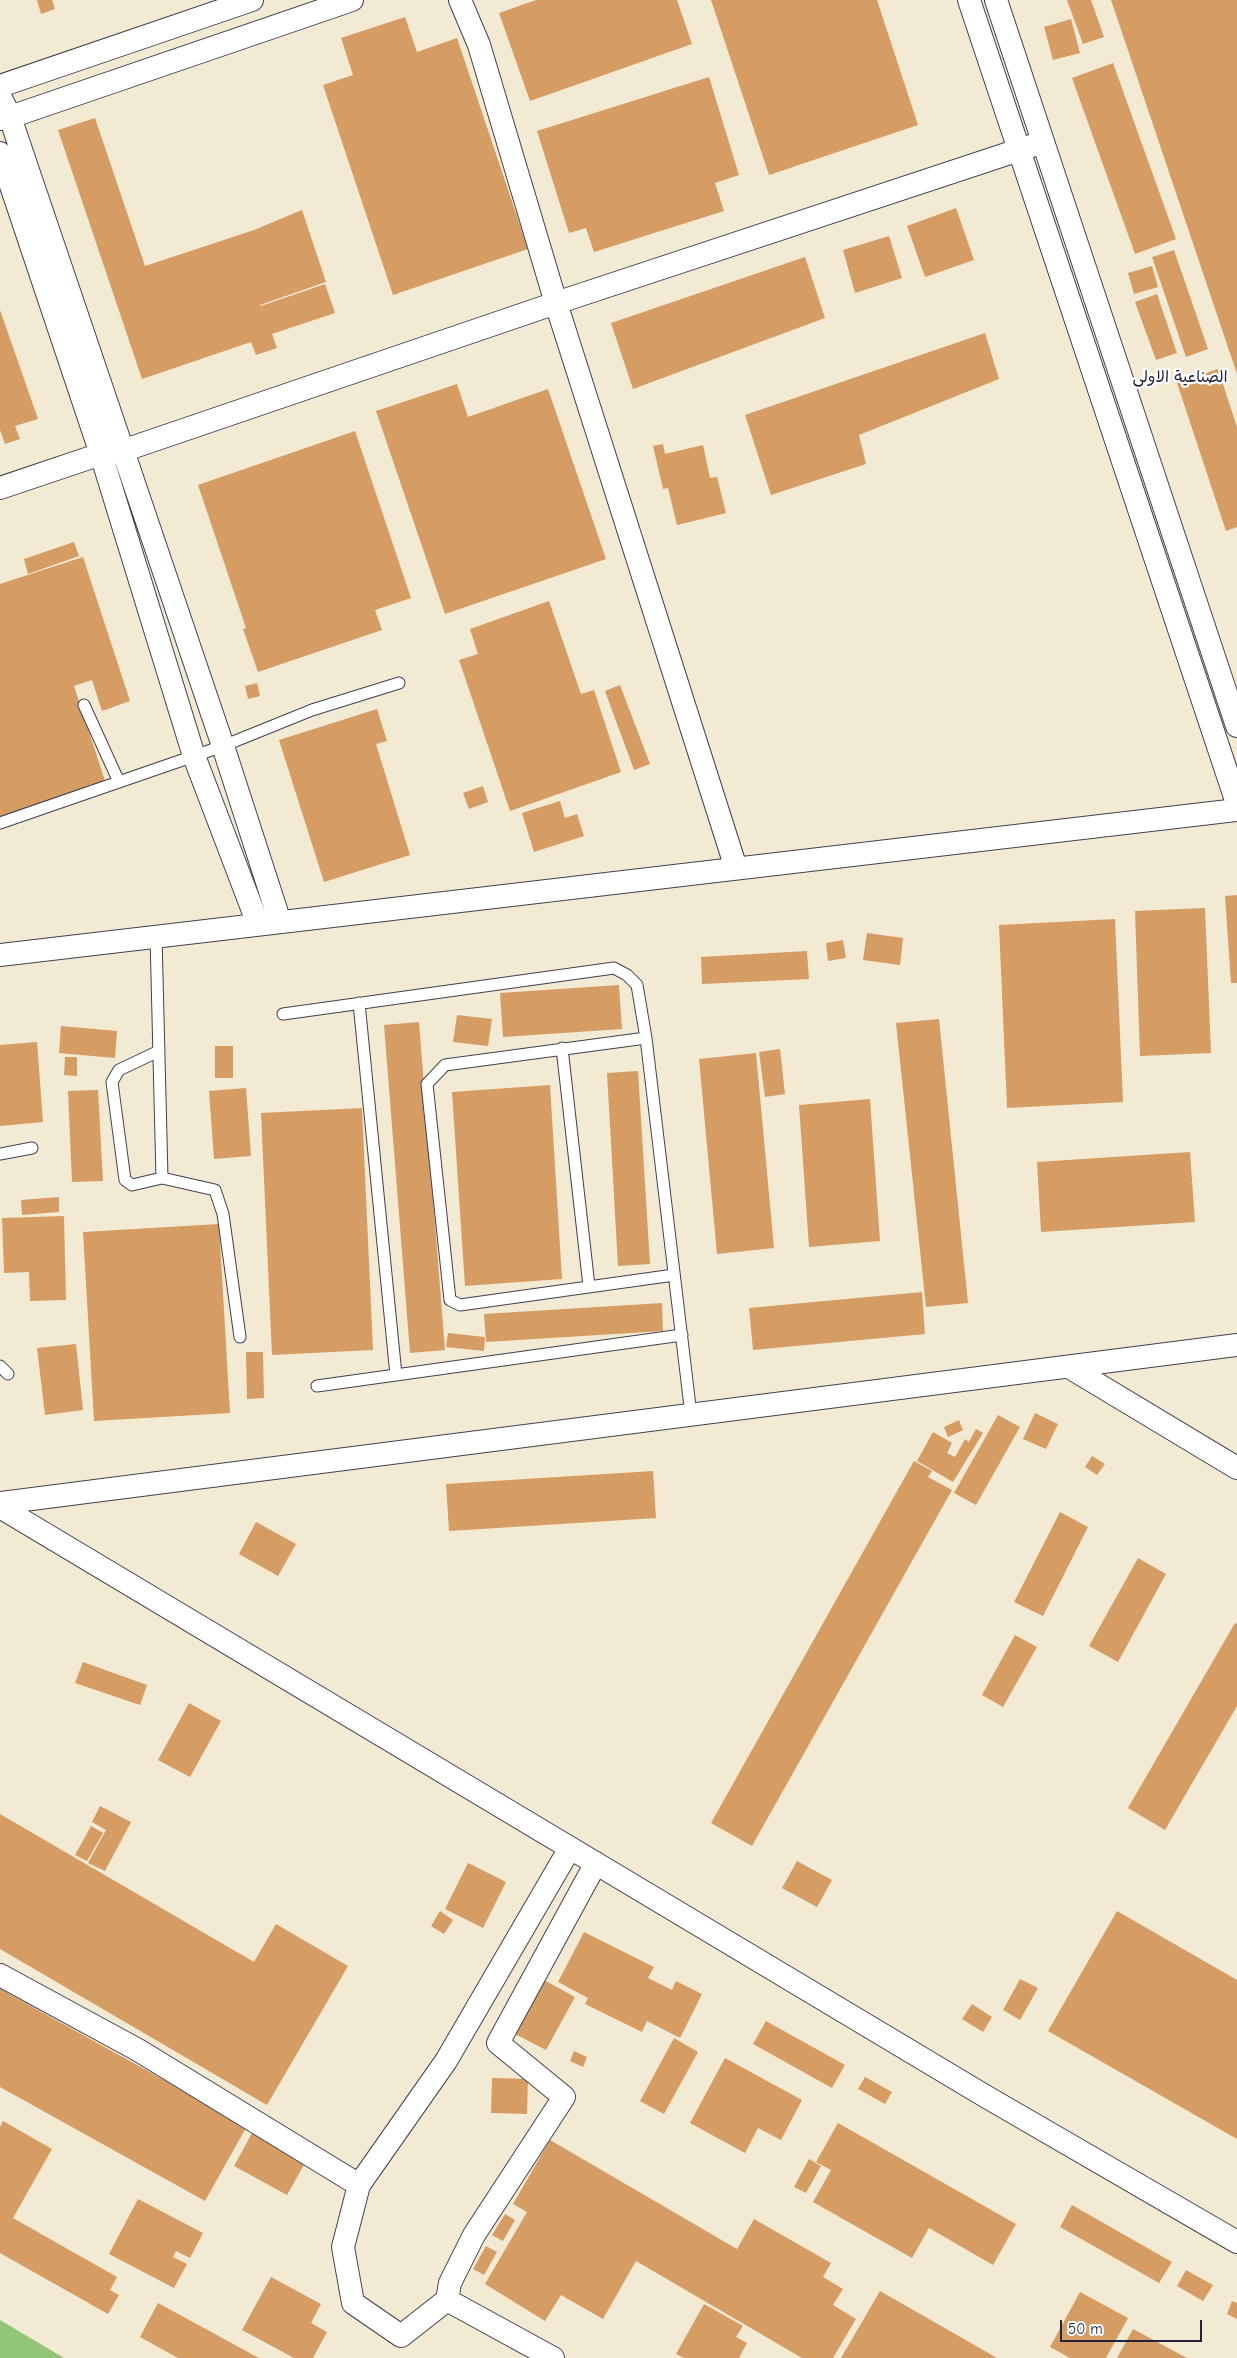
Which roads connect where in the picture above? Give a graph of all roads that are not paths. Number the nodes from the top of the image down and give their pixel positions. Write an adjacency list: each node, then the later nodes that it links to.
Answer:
1 (252, 0): 6 (street)
2 (352, 0): 8 (street)
3 (460, 0): 12 (street)
4 (969, 0): 10 (street)
5 (996, 0): 9 (street)
6 (0, 86)
7 (0, 96): 8 (street)
8 (5, 118): 13 (street)
9 (1043, 142): 10 (street); 17 (street)
10 (1020, 150): 12 (street); 21 (street)
11 (0, 153): 13 (street)
12 (556, 303): 13 (street); 24 (street)
13 (111, 452): 14 (street); 18 (street); 19 (street)
14 (0, 488)
15 (399, 683): 18 (lane)
16 (84, 705): 20 (lane)
17 (1237, 726)
18 (223, 746): 19 (lane); 25 (street)
19 (194, 756): 20 (lane); 25 (street)
20 (119, 782): 23 (lane)
21 (1237, 803)
22 (1237, 810): 24 (street)
23 (0, 822)
24 (736, 868): 25 (street)
25 (269, 923): 26 (street)
26 (156, 936): 27 (street); 32 (lane)
27 (0, 955)
28 (359, 1003): 29 (lane); 30 (lane); 42 (lane)
29 (283, 1014)
30 (646, 1038): 31 (lane); 36 (lane)
31 (562, 1048): 37 (lane); 37 (lane)
32 (159, 1051): 35 (lane); 35 (lane)
33 (32, 1148): 34 (lane)
34 (0, 1154)
35 (162, 1178): 39 (lane)
36 (674, 1275): 37 (lane); 38 (lane)
37 (588, 1286)
38 (682, 1336): 42 (lane); 44 (lane)
39 (240, 1337)
40 (1237, 1345): 41 (street)
41 (1069, 1367): 44 (street); 45 (street)
42 (396, 1375): 43 (lane)
43 (317, 1386)
44 (691, 1415): 46 (street)
45 (1237, 1468)
46 (0, 1503)
47 (0, 1507): 48 (street)
48 (570, 1848): 49 (street); 51 (street)
49 (596, 1863): 52 (street); 53 (street)
50 (0, 1975): 51 (street)
51 (359, 2185): 53 (street)
52 (1237, 2242)
53 (447, 2300): 54 (street)
54 (553, 2358)

